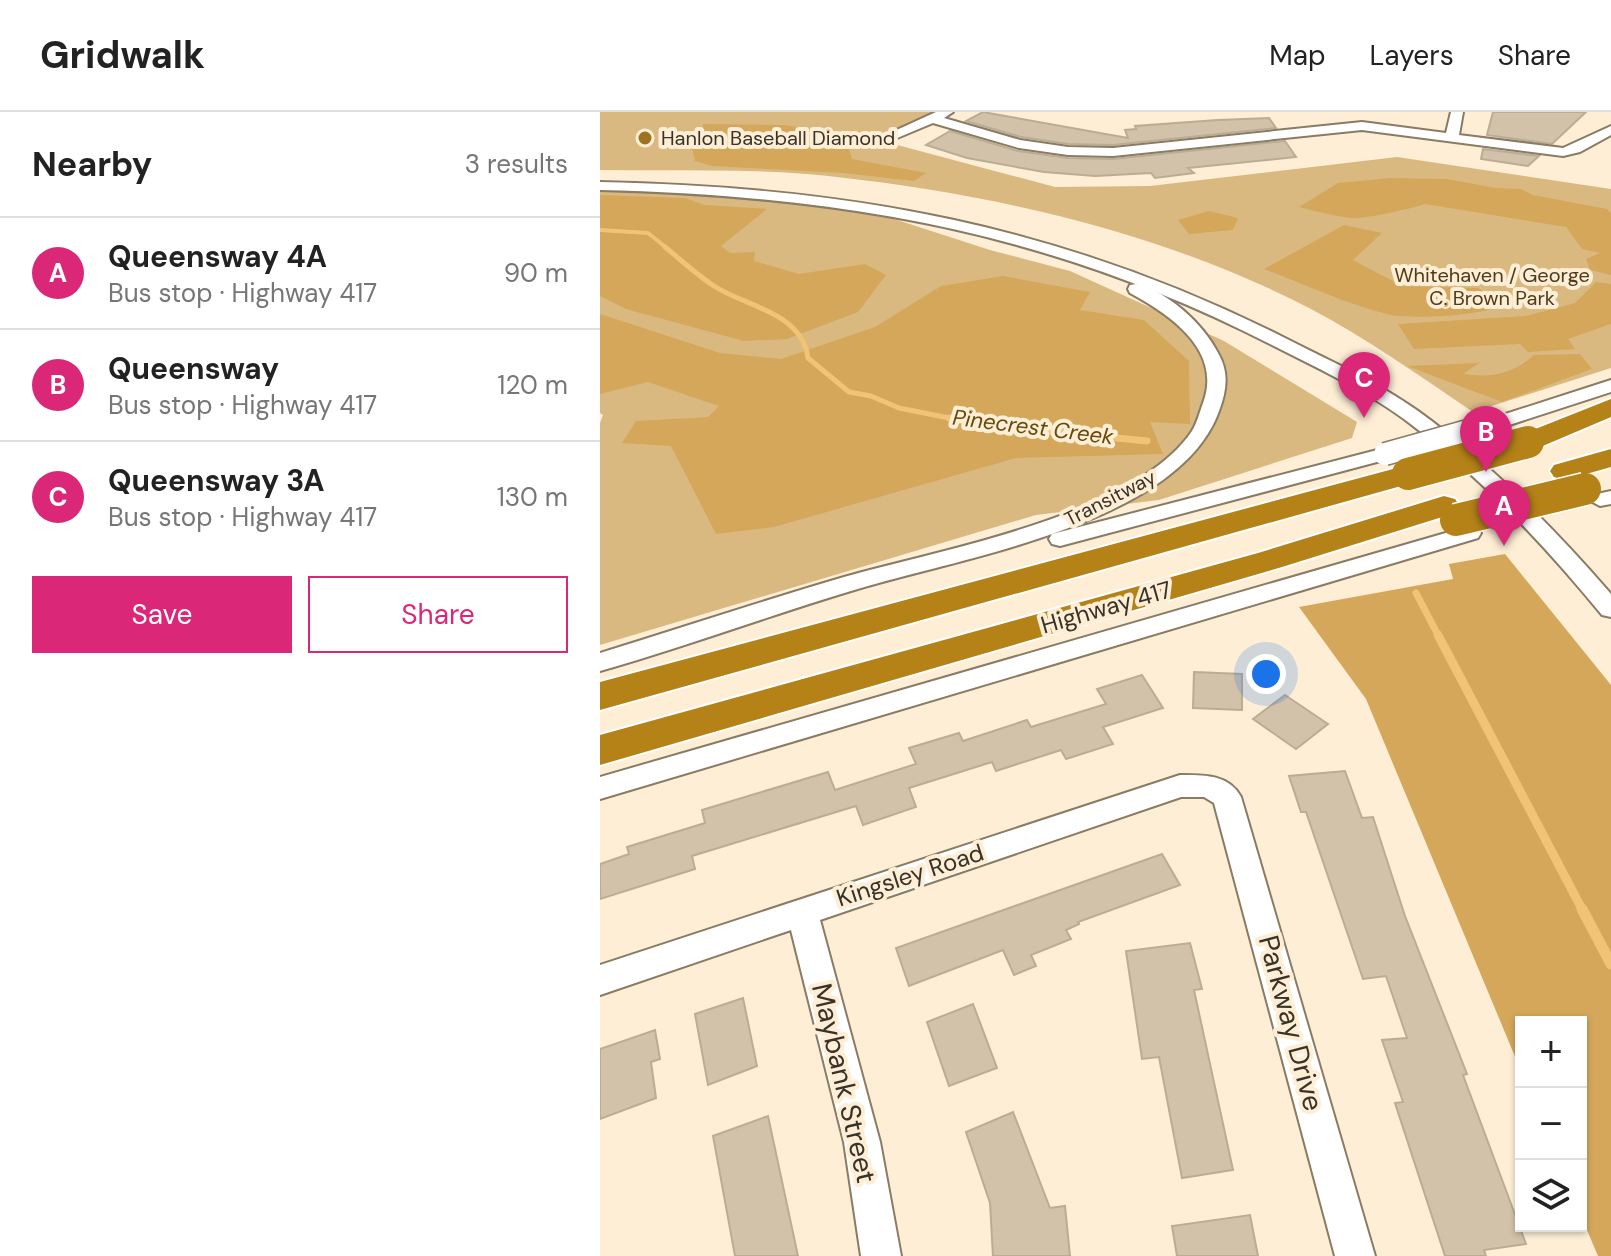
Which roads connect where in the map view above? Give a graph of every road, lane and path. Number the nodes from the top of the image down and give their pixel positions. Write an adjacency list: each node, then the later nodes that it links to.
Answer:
1 (1457, 112): 4 (street)
2 (941, 115): 4 (street); 5 (street)
3 (1611, 130): 4 (street)
4 (1452, 136)
5 (885, 138)
6 (600, 186): 7 (street, Transitway)
7 (909, 213): 8 (street, Transitway); 19 (street, Transitway)
8 (1310, 358): 17 (street, Transitway); 18 (street, Transitway)
9 (1611, 386): 14 (street, bridge)
10 (1611, 407): 12 (highway)
11 (1611, 422): 12 (highway)
12 (1528, 442): 14 (highway, bridge)
13 (1611, 458): 15 (highway)
14 (1397, 464): 19 (street); 20 (highway)
15 (1595, 488): 16 (highway, Highway 417, bridge)
16 (1457, 519): 21 (highway, Highway 417); 22 (street)
17 (1611, 609)
18 (1611, 625)
19 (600, 664)
20 (600, 696)
21 (600, 750)
22 (600, 788)
23 (1221, 793): 24 (street, Kingsley Road); 27 (street, Parkway Drive)
24 (802, 911): 25 (street, Kingsley Road); 26 (street, Maybank Street)
25 (600, 980)
26 (881, 1256)
27 (1355, 1256)

